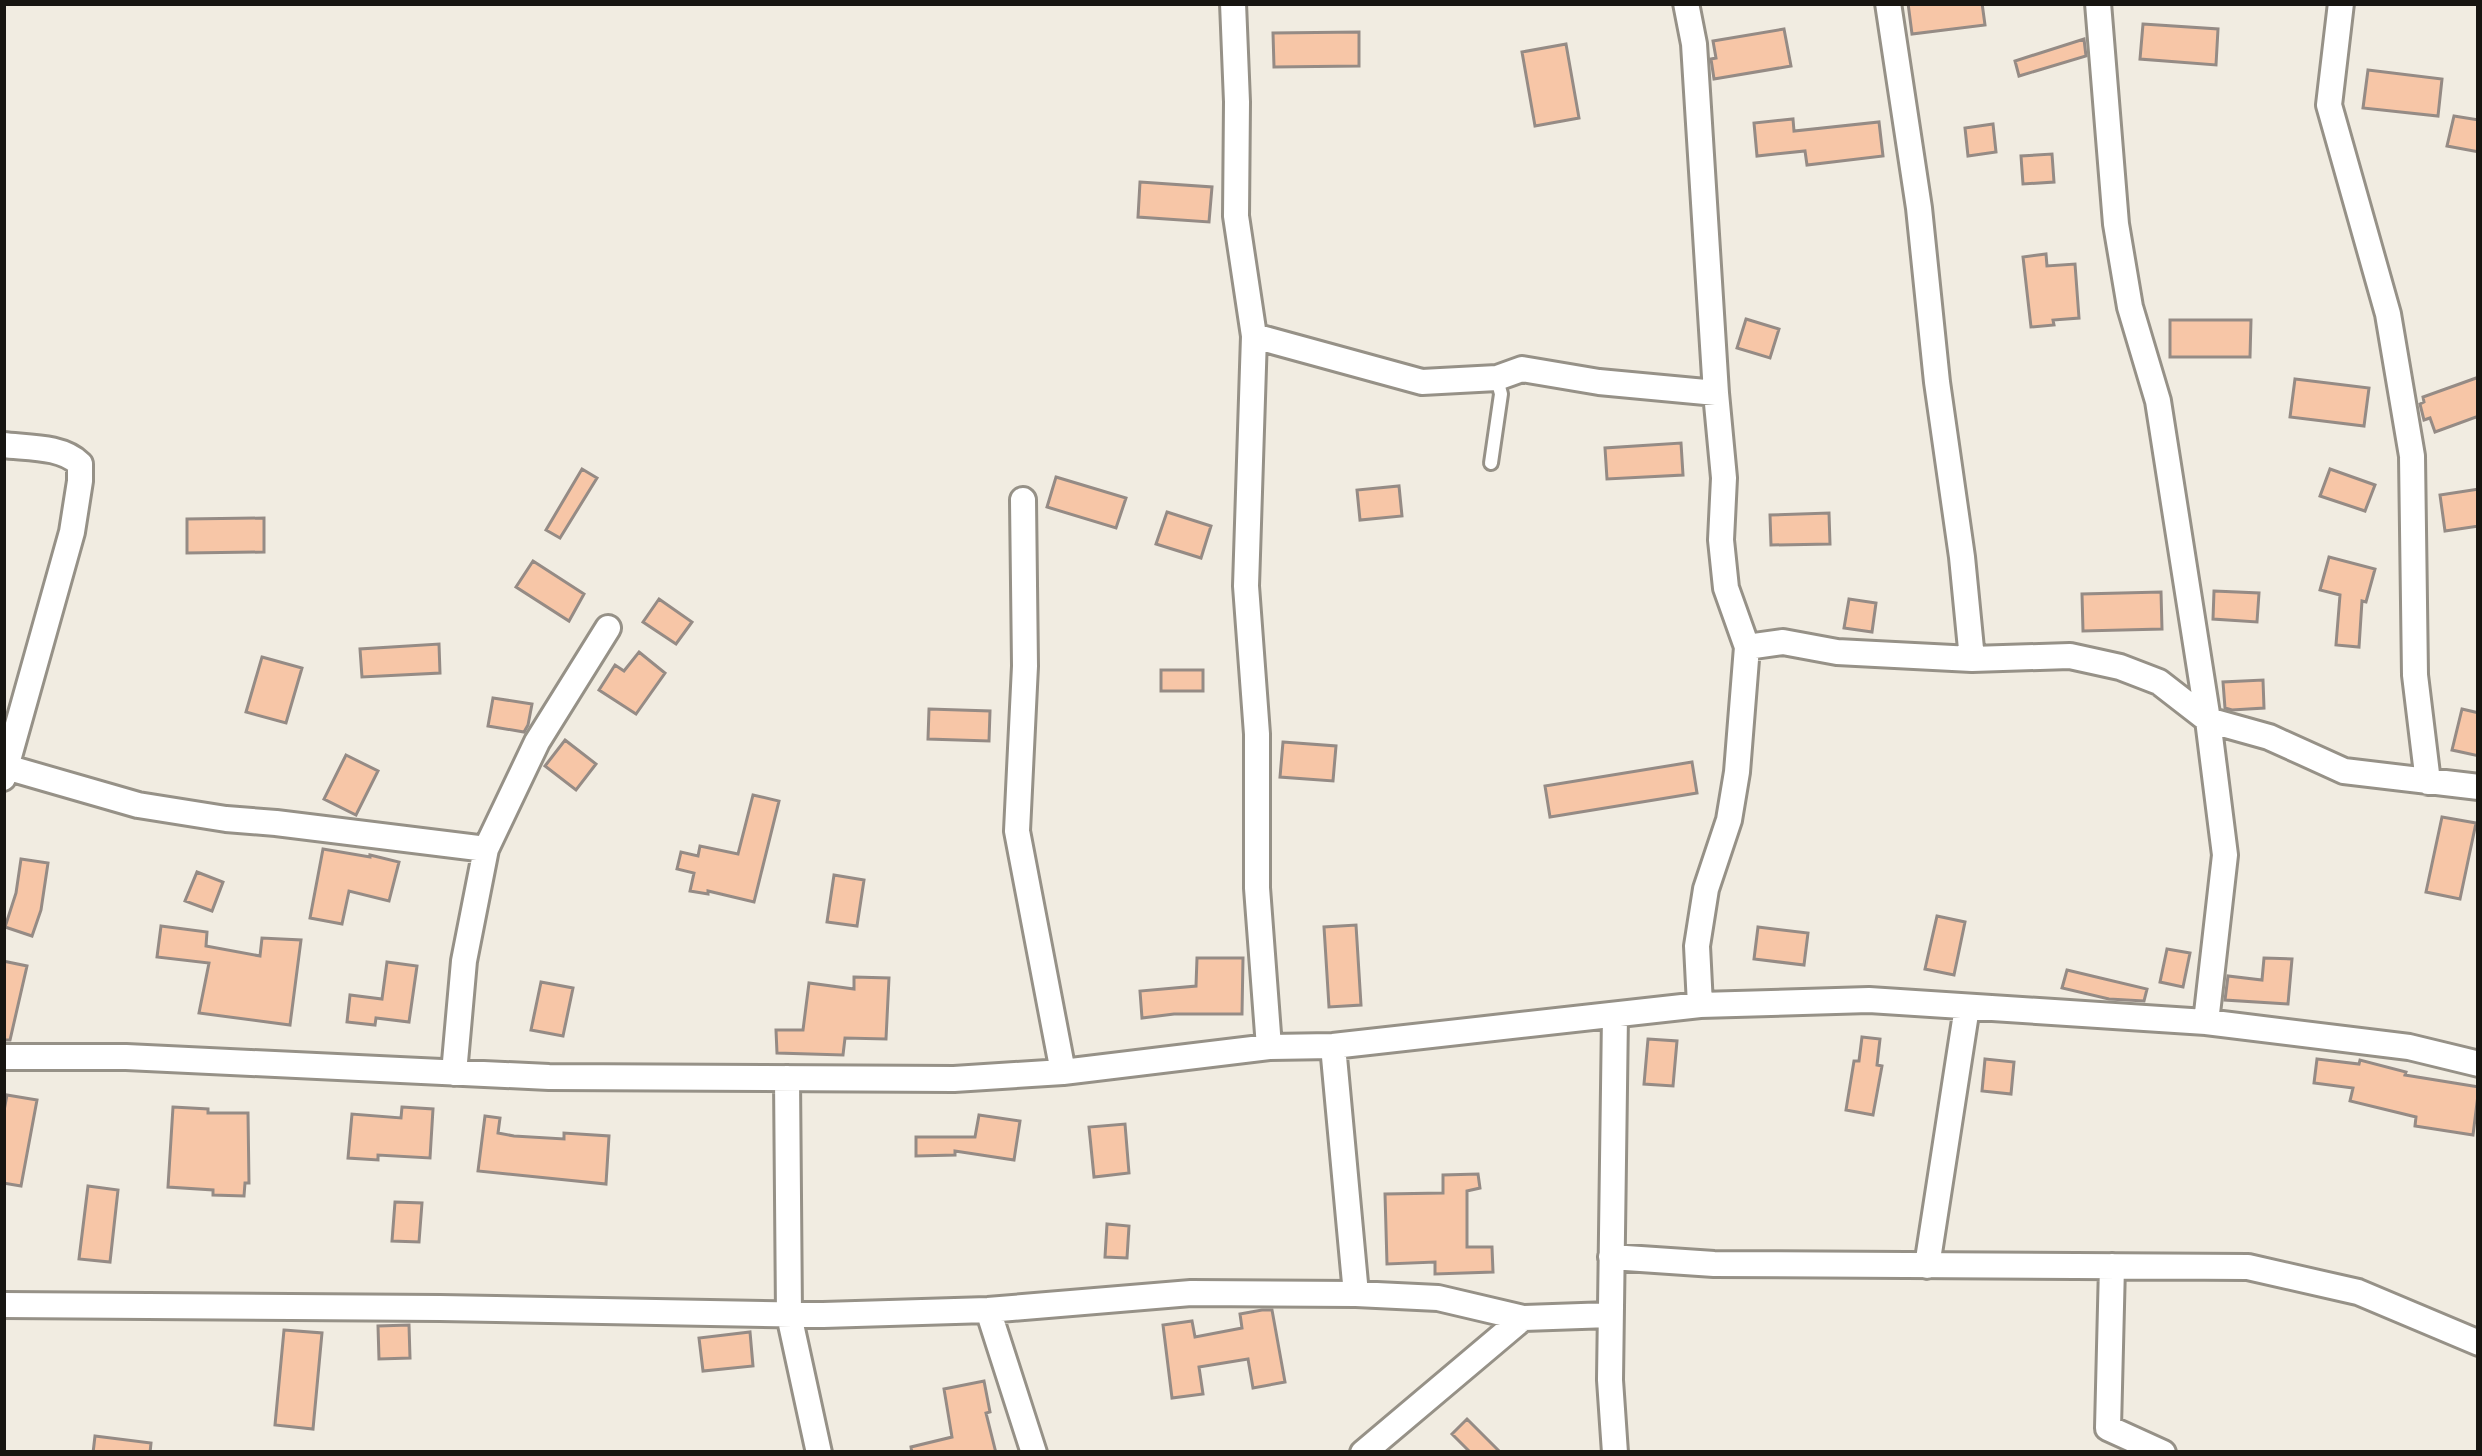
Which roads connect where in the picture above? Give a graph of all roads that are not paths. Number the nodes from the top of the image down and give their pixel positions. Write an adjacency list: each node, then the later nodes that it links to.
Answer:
1 (1233, 3): 6 (street)
2 (1686, 3): 8 (street)
3 (1888, 3): 14 (street)
4 (2098, 3): 15 (street)
5 (2341, 3): 17 (street)
6 (1254, 336): 7 (street); 25 (street)
7 (1496, 378): 8 (street); 10 (lane)
8 (1716, 393): 13 (street)
9 (3, 445): 16 (street)
10 (1491, 463)
11 (1023, 500): 29 (street)
12 (608, 628): 19 (street)
13 (1747, 647): 14 (street); 20 (street)
14 (1972, 659): 15 (street)
15 (2208, 720): 17 (street); 23 (street)
16 (4, 773): 19 (street)
17 (2428, 782): 18 (street)
18 (2479, 787)
19 (486, 849): 28 (street)
20 (1700, 1005): 21 (street); 22 (street)
21 (1967, 1007): 23 (street); 32 (street)
22 (1615, 1016): 24 (street); 31 (street)
23 (2206, 1022): 27 (street)
24 (1334, 1046): 25 (street); 34 (street)
25 (1269, 1047): 29 (street)
26 (3, 1057): 28 (street)
27 (2479, 1064)
28 (454, 1072): 30 (street)
29 (1064, 1072): 30 (street)
30 (787, 1078): 37 (street)
31 (1611, 1257): 32 (street); 38 (street)
32 (1927, 1266): 33 (street)
33 (2112, 1266): 40 (street); 41 (street)
34 (1356, 1294): 36 (street); 39 (street)
35 (3, 1305): 37 (street)
36 (988, 1310): 37 (street); 43 (street)
37 (789, 1315): 42 (street)
38 (1610, 1315): 39 (street); 45 (street)
39 (1523, 1318): 44 (street)
40 (2479, 1343)
41 (2107, 1440): 46 (street)
42 (819, 1453)
43 (1034, 1453)
44 (1363, 1453)
45 (1615, 1453)
46 (2163, 1453)

